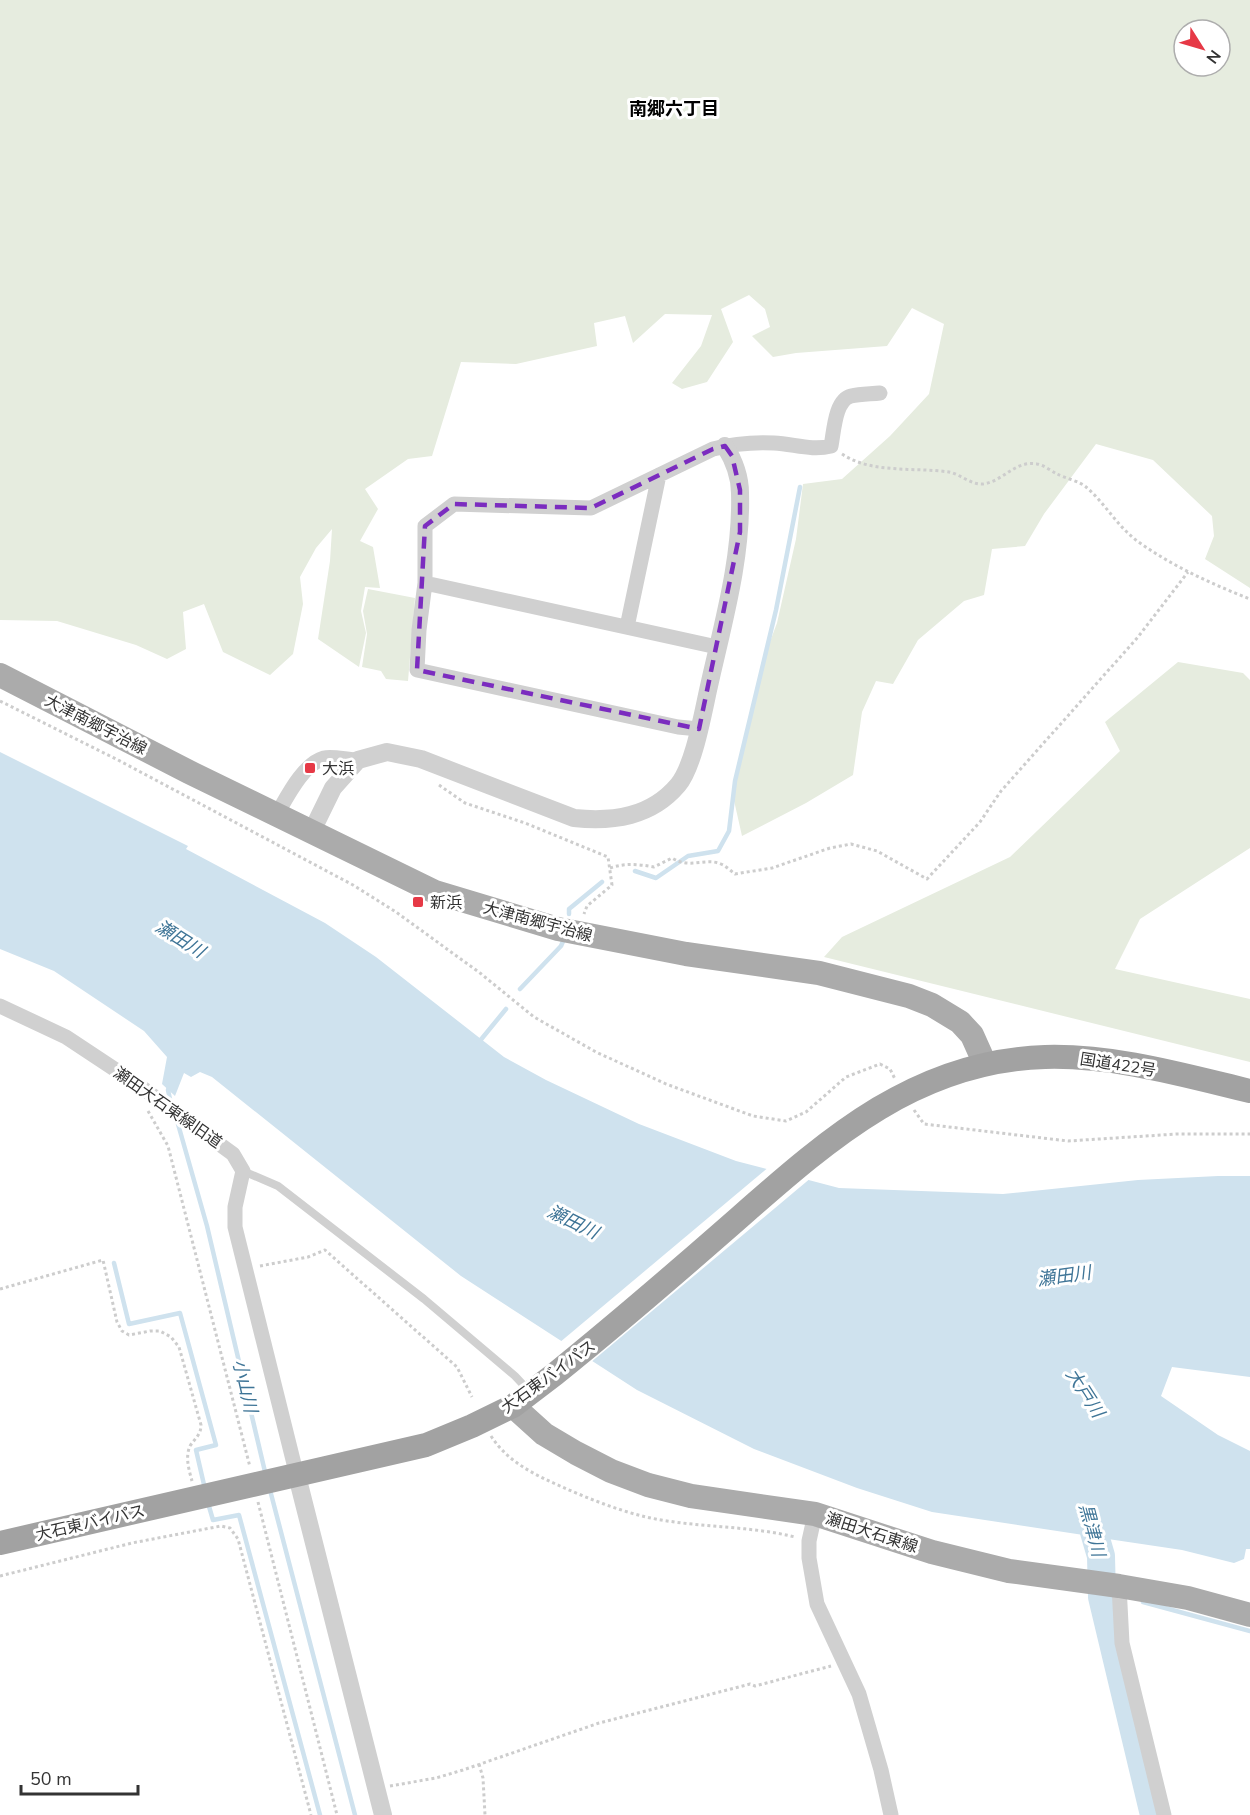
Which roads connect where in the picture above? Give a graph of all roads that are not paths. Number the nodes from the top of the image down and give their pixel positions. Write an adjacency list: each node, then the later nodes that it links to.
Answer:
1 (880, 393): 2 (street)
2 (725, 446): 3 (street); 6 (street)
3 (659, 475): 4 (street); 5 (street)
4 (425, 583): 5 (street); 8 (street)
5 (627, 627): 6 (street)
6 (717, 647): 8 (street)
7 (0, 675): 10 (main road, 大津南郷宇治線)
8 (699, 729): 9 (street)
9 (358, 760): 10 (street); 11 (street)
10 (277, 814): 11 (main road, 大津南郷宇治線)
11 (312, 831): 13 (main road, 大津南郷宇治線)
12 (0, 1006): 15 (street, 瀬田大石東線旧道)
13 (985, 1064): 14 (highway, 国道422号); 16 (highway, 大石東バイパス)
14 (1250, 1091)
15 (243, 1171): 16 (lane); 17 (street)
16 (522, 1399): 17 (highway, 大石東バイパス); 18 (main road, 瀬田大石東線)
17 (297, 1476): 19 (highway, 大石東バイパス); 22 (street)
18 (815, 1514): 20 (main road, 瀬田大石東線); 23 (street)
19 (0, 1543)
20 (1105, 1584): 21 (main road, 瀬田大石東線); 24 (street)
21 (1250, 1615)
22 (383, 1815)
23 (891, 1815)
24 (1164, 1815)

